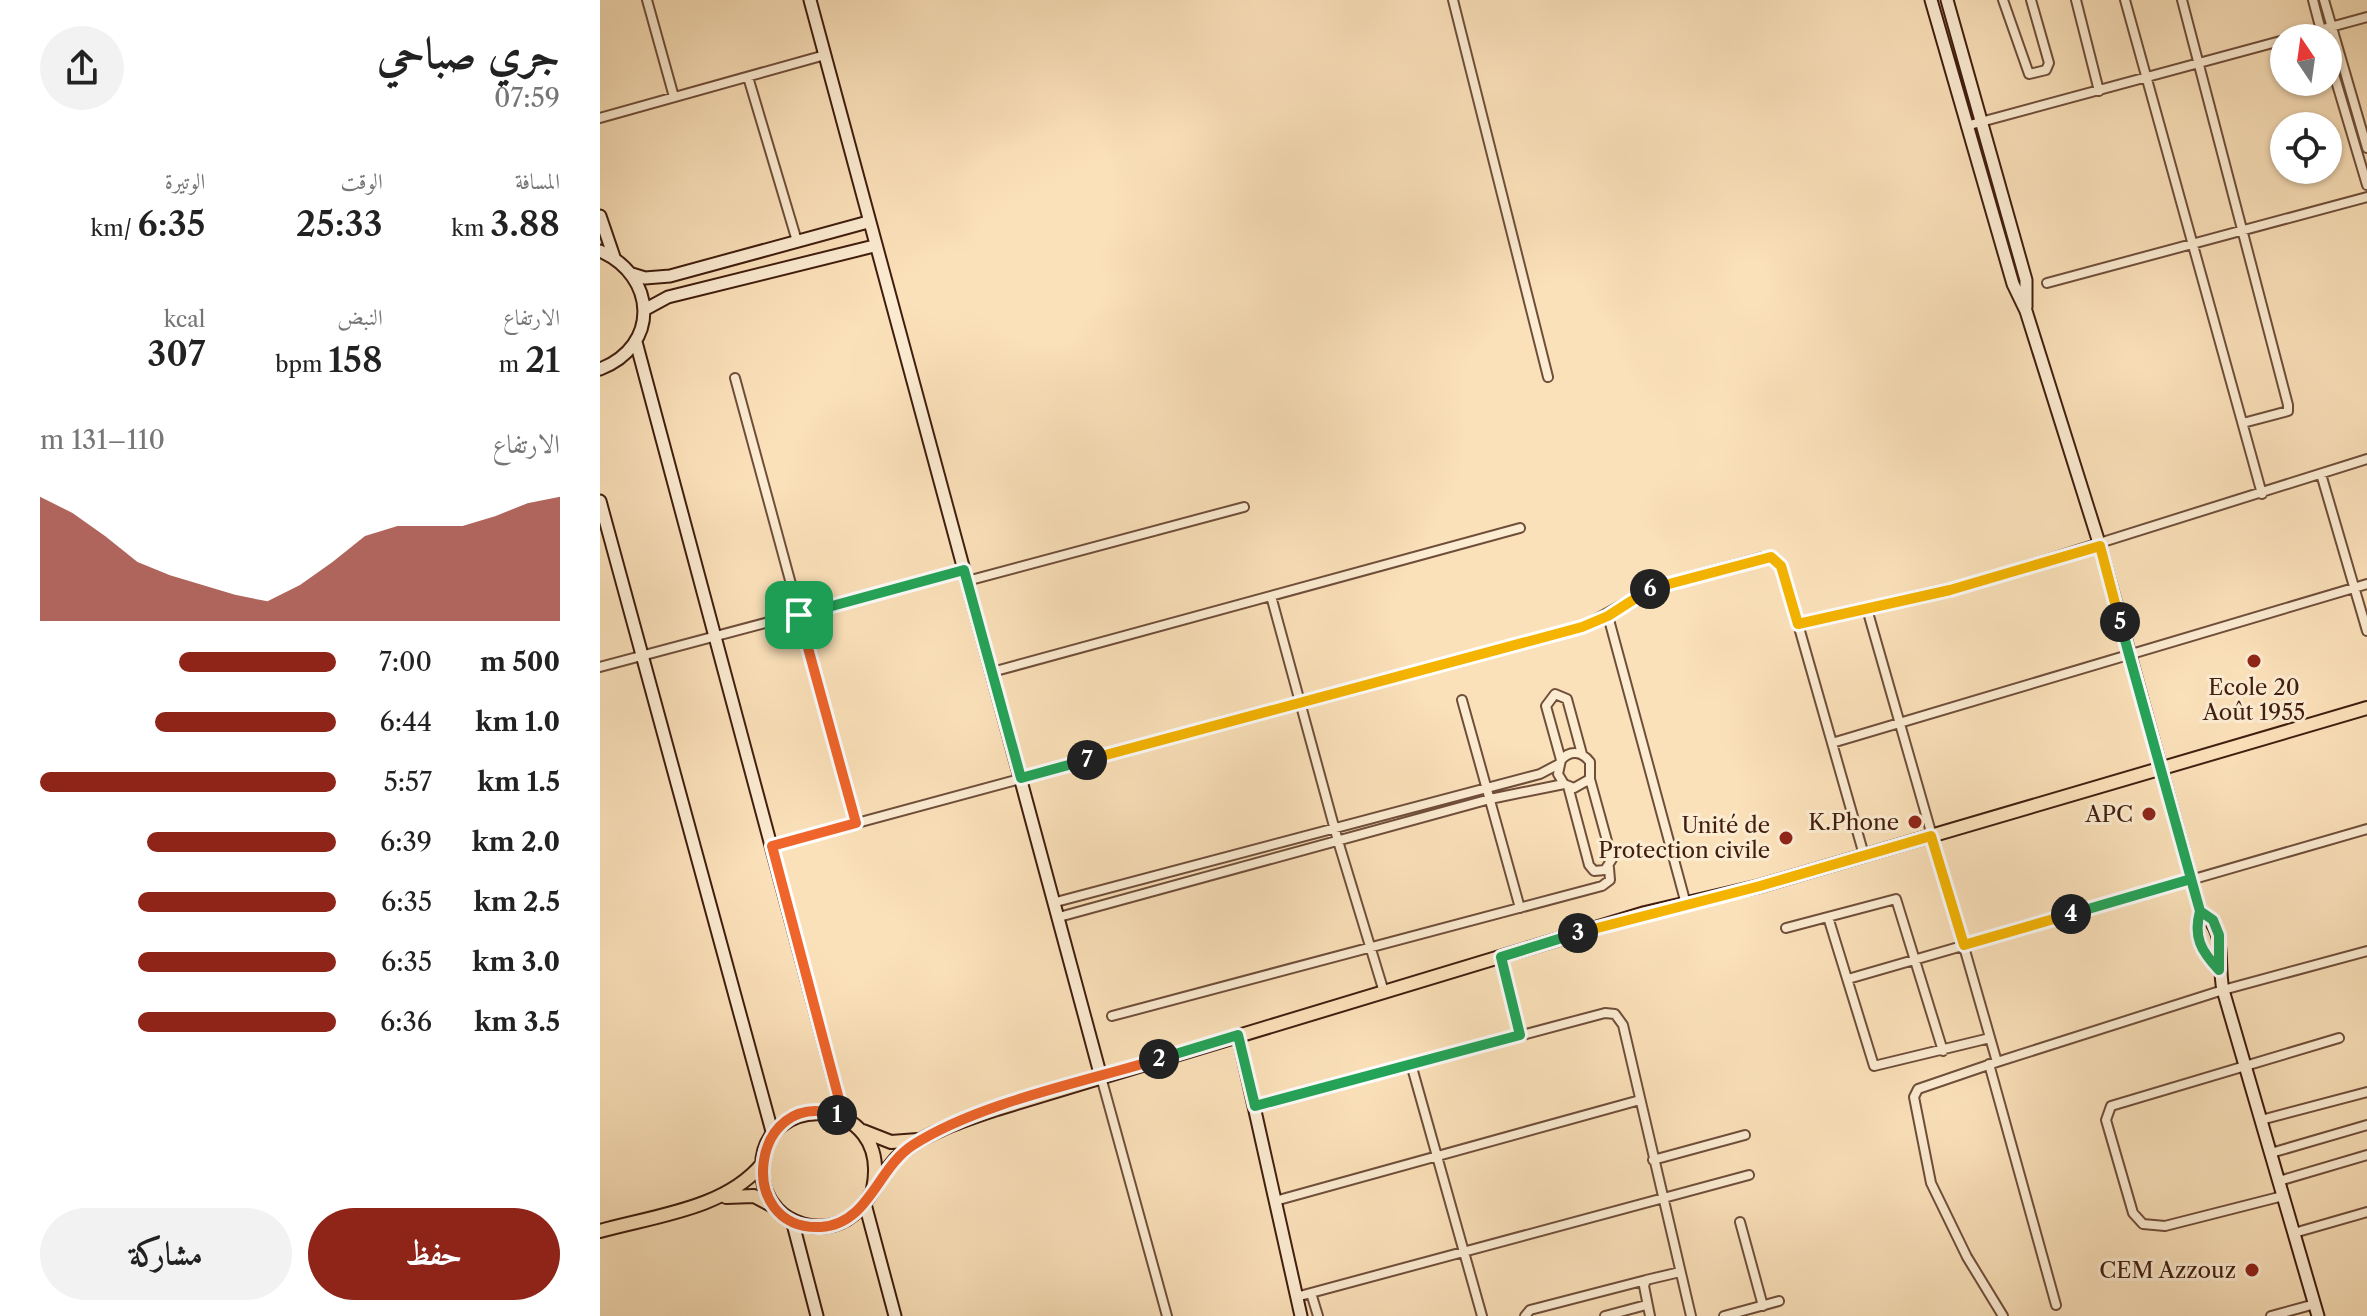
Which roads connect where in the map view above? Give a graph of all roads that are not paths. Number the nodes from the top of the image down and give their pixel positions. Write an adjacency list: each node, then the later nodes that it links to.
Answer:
1 (647, 0): 25 (street)
2 (810, 0): 18 (main road)
3 (1453, 0): 46 (street)
4 (1931, 0): 28 (main road)
5 (1947, 0): 27 (main road)
6 (2003, 0): 7 (street)
7 (2031, 0)
8 (2076, 0): 23 (street)
9 (2125, 0): 22 (street)
10 (2182, 0): 19 (street)
11 (2313, 0): 14 (street)
12 (2324, 0): 15 (street)
13 (2367, 17): 16 (street)
14 (2319, 24)
15 (2330, 24)
16 (2342, 24)
17 (2270, 44): 19 (street)
18 (825, 55): 21 (street); 33 (main road)
19 (2198, 63): 22 (street); 34 (street)
20 (2342, 64): 29 (street)
21 (748, 77): 25 (street); 35 (street)
22 (2150, 79): 23 (street); 36 (street)
23 (2099, 91): 27 (street)
24 (2341, 96): 30 (street)
25 (674, 97): 26 (street)
26 (600, 118)
27 (1981, 122): 28 (street); 43 (main road)
28 (1966, 126): 43 (main road)
29 (2367, 148)
30 (2367, 185)
31 (2367, 197): 34 (street)
32 (600, 216): 39 (main road)
33 (868, 222): 35 (main road); 37 (main road)
34 (2242, 230): 36 (street); 48 (street)
35 (797, 241): 40 (main road)
36 (2195, 242): 41 (street); 48 (street)
37 (874, 246): 42 (main road); 56 (main road)
38 (600, 251): 39 (main road)
39 (614, 257): 40 (main road)
40 (632, 274): 42 (main road)
41 (2047, 283)
42 (644, 310): 44 (main road)
43 (2026, 311): 55 (main road)
44 (636, 342): 45 (main road); 65 (main road)
45 (600, 369)
46 (1548, 377)
47 (735, 378): 61 (street)
48 (2243, 423): 51 (street)
49 (2367, 459): 50 (street)
50 (2321, 474): 51 (street); 58 (street)
51 (2262, 494): 55 (street)
52 (600, 501): 66 (main road)
53 (1244, 507): 56 (street)
54 (1520, 528): 59 (street)
55 (2100, 546): 60 (street); 67 (main road)
56 (966, 576): 61 (street); 69 (main road)
57 (2367, 584): 58 (street)
58 (2355, 588): 64 (street); 67 (street)
59 (1271, 596): 69 (street); 71 (street)
60 (1867, 609): 63 (street); 73 (street)
61 (799, 615): 65 (street); 83 (street)
62 (1608, 616): 63 (street); 71 (street); 95 (street)
63 (1798, 624): 74 (street)
64 (2367, 631)
65 (716, 637): 66 (street); 88 (main road)
66 (642, 656): 68 (street); 127 (main road)
67 (2130, 656): 73 (street); 77 (main road)
68 (600, 667)
69 (992, 672): 78 (main road)
70 (1462, 700): 81 (street)
71 (1301, 702): 78 (street); 84 (street)
72 (2367, 708): 77 (main road)
73 (1899, 724): 74 (street); 86 (street)
74 (1832, 743): 89 (street)
75 (1582, 754): 76 (street); 76 (street); 79 (street)
76 (1560, 762): 80 (street); 81 (street)
77 (2162, 770): 86 (main road); 92 (main road)
78 (1021, 778): 83 (street); 94 (main road)
79 (1590, 779): 80 (street); 90 (street)
80 (1566, 785): 82 (street); 90 (street)
81 (1486, 787): 82 (street); 84 (street)
82 (1490, 799): 87 (street); 96 (street)
83 (856, 823): 88 (street)
84 (1334, 829): 87 (street); 91 (street)
85 (2367, 829): 92 (street)
86 (1931, 836): 89 (main road); 101 (street)
87 (1338, 841): 93 (street); 102 (street)
88 (772, 846): 123 (main road)
89 (1864, 855): 95 (main road)
90 (1609, 868): 96 (street)
91 (1170, 873): 93 (street); 94 (street)
92 (2191, 879): 97 (main road); 101 (street)
93 (1173, 887): 98 (street)
94 (1056, 902): 98 (main road)
95 (1686, 904): 104 (main road)
96 (1520, 908): 102 (street)
97 (2200, 911): 106 (main road); 106 (main road)
98 (1059, 917): 119 (main road)
99 (1828, 917): 100 (street); 105 (street); 107 (street)
100 (1786, 928)
101 (1964, 945): 105 (street); 113 (street)
102 (1370, 948): 109 (street); 110 (street)
103 (2367, 951): 108 (street)
104 (1501, 957): 109 (main road); 112 (street)
105 (1917, 959): 107 (street); 115 (street)
106 (2219, 970): 108 (main road)
107 (1848, 979): 115 (street)
108 (2223, 990): 116 (street); 118 (main road)
109 (1384, 992): 111 (main road)
110 (1112, 1016)
111 (1238, 1035): 119 (main road); 122 (main road)
112 (1520, 1035): 117 (street); 121 (street)
113 (1990, 1038): 115 (street); 116 (street)
114 (2339, 1038): 118 (street)
115 (1943, 1051)
116 (1993, 1063): 156 (street); 170 (street)
117 (1411, 1064): 122 (street); 131 (street)
118 (2245, 1065): 124 (main road); 138 (street)
119 (1101, 1077): 129 (main road); 161 (street)
120 (2367, 1092): 124 (street)
121 (1640, 1100): 131 (street); 133 (street)
122 (1255, 1106): 141 (main road)
123 (844, 1118): 126 (main road); 127 (main road)
124 (2261, 1120): 130 (main road)
125 (2367, 1125): 130 (street)
126 (860, 1129): 129 (main road); 137 (main road)
127 (773, 1135): 134 (main road)
128 (1745, 1135): 133 (street)
129 (925, 1138): 137 (main road)
130 (2271, 1153): 136 (main road)
131 (1437, 1155): 141 (street); 149 (street)
132 (2367, 1155): 136 (street)
133 (1653, 1160): 140 (street)
134 (762, 1164): 139 (main road); 143 (main road)
135 (1749, 1175): 140 (street)
136 (2279, 1181): 138 (main road)
137 (873, 1189): 142 (main road)
138 (2283, 1196): 148 (main road)
139 (715, 1198): 143 (main road); 147 (main road)
140 (1662, 1199): 149 (street); 150 (street)
141 (1275, 1201): 153 (main road)
142 (865, 1204): 145 (main road); 160 (main road)
143 (775, 1207): 145 (main road)
144 (2367, 1212): 148 (street)
145 (792, 1220): 159 (main road)
146 (1740, 1222): 157 (street)
147 (600, 1231)
148 (2294, 1233): 158 (main road)
149 (1464, 1251): 152 (street); 164 (street)
150 (1680, 1272): 151 (street); 168 (street)
151 (1646, 1280): 155 (street); 165 (street)
152 (1311, 1293): 153 (street); 163 (street)
153 (1296, 1297): 162 (main road)
154 (1779, 1301): 157 (street)
155 (1646, 1305): 166 (street); 167 (street)
156 (2056, 1305)
157 (1763, 1306): 169 (street)
158 (2317, 1310): 171 (street)
159 (817, 1316)
160 (895, 1316)
161 (1167, 1316)
162 (1301, 1316)
163 (1318, 1316)
164 (1482, 1316)
165 (1525, 1316)
166 (1605, 1316)
167 (1650, 1316)
168 (1691, 1316)
169 (1724, 1316)
170 (2003, 1316)
171 (2271, 1316)

